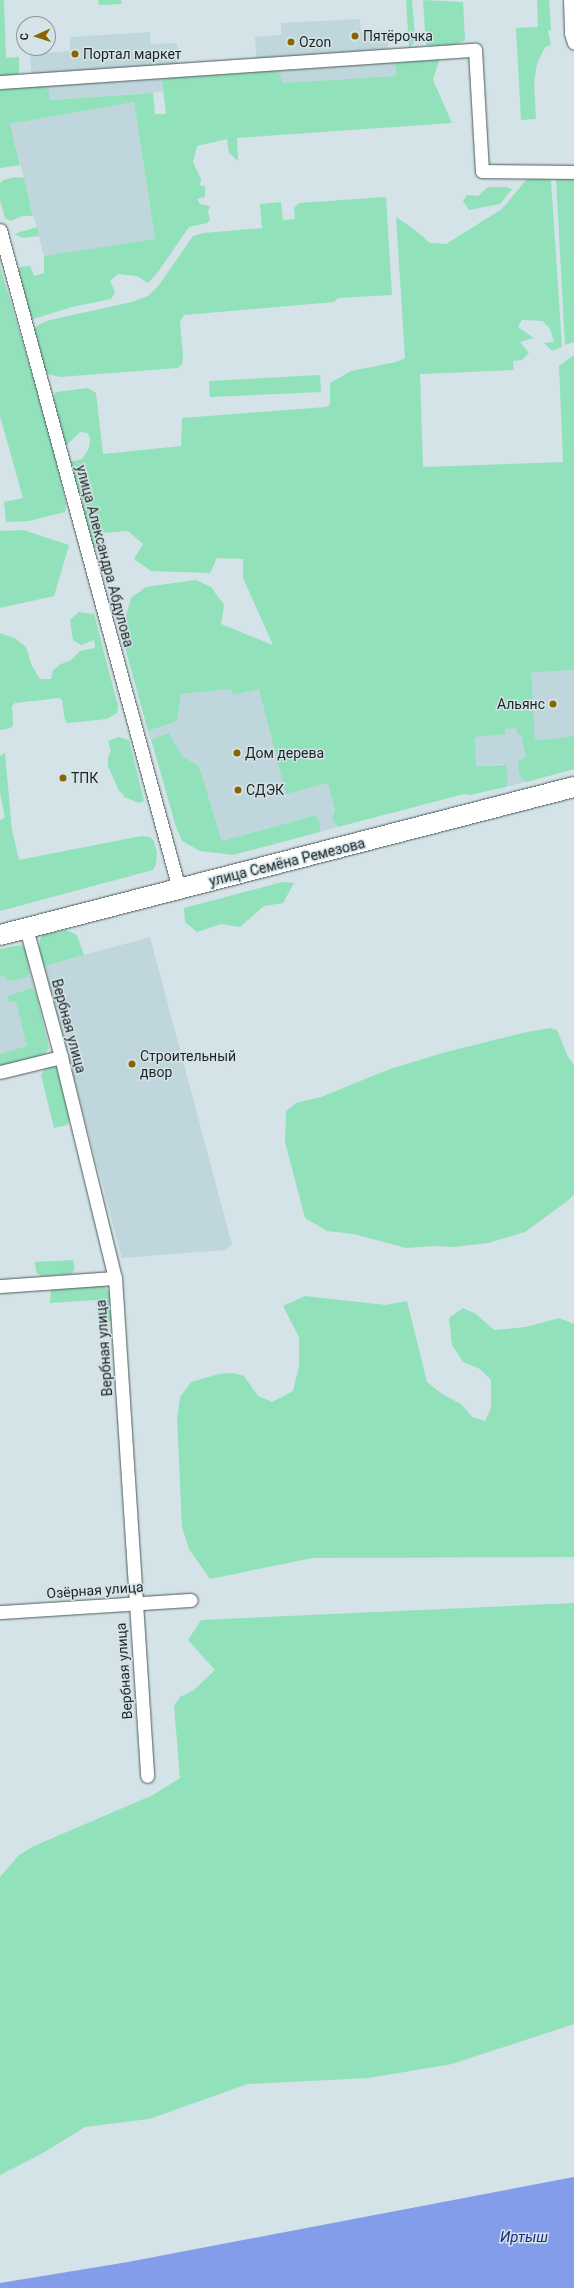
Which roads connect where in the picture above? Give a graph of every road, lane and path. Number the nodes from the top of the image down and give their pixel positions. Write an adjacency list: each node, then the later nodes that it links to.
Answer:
1 (570, 0): 2 (street)
2 (574, 43)
3 (0, 82): 4 (street)
4 (574, 172)
5 (0, 230): 7 (street, улица Александра Абдулова)
6 (574, 787): 7 (main road, улица Семёна Ремезова)
7 (179, 890): 8 (main road, улица Семёна Ремезова)
8 (26, 928): 9 (main road, улица Семёна Ремезова); 10 (street, Вербная улица)
9 (0, 935)
10 (61, 1057): 11 (street); 12 (street, Вербная улица)
11 (0, 1072)
12 (115, 1278): 13 (street); 15 (street, Вербная улица)
13 (0, 1286)
14 (191, 1600): 15 (street, Озёрная улица)
15 (136, 1603): 16 (street, Озёрная улица); 17 (street, Вербная улица)
16 (0, 1612)
17 (147, 1776)

